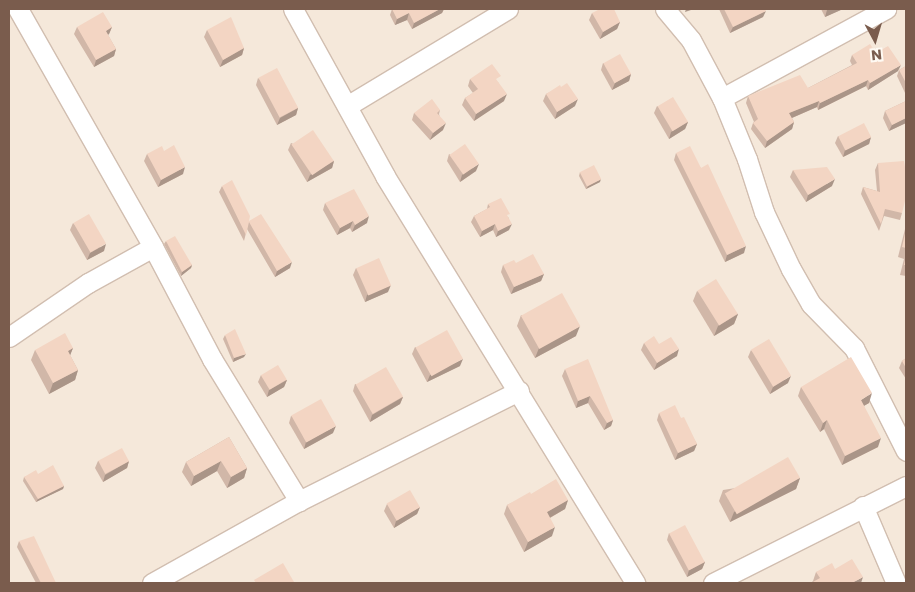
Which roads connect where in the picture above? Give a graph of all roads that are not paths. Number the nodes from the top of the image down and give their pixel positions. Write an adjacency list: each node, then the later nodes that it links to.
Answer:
1 (18, 9): 8 (street)
2 (293, 9): 7 (street)
3 (508, 9): 7 (street)
4 (665, 9): 6 (street)
5 (886, 9): 6 (street)
6 (722, 98): 11 (street)
7 (347, 106): 10 (street)
8 (153, 247): 9 (street); 13 (street)
9 (9, 337)
10 (518, 391): 13 (street); 16 (street)
11 (906, 451)
12 (906, 486): 14 (street)
13 (299, 502): 15 (street)
14 (863, 506): 17 (street); 18 (street)
15 (152, 583)
16 (635, 583)
17 (713, 583)
18 (896, 583)

